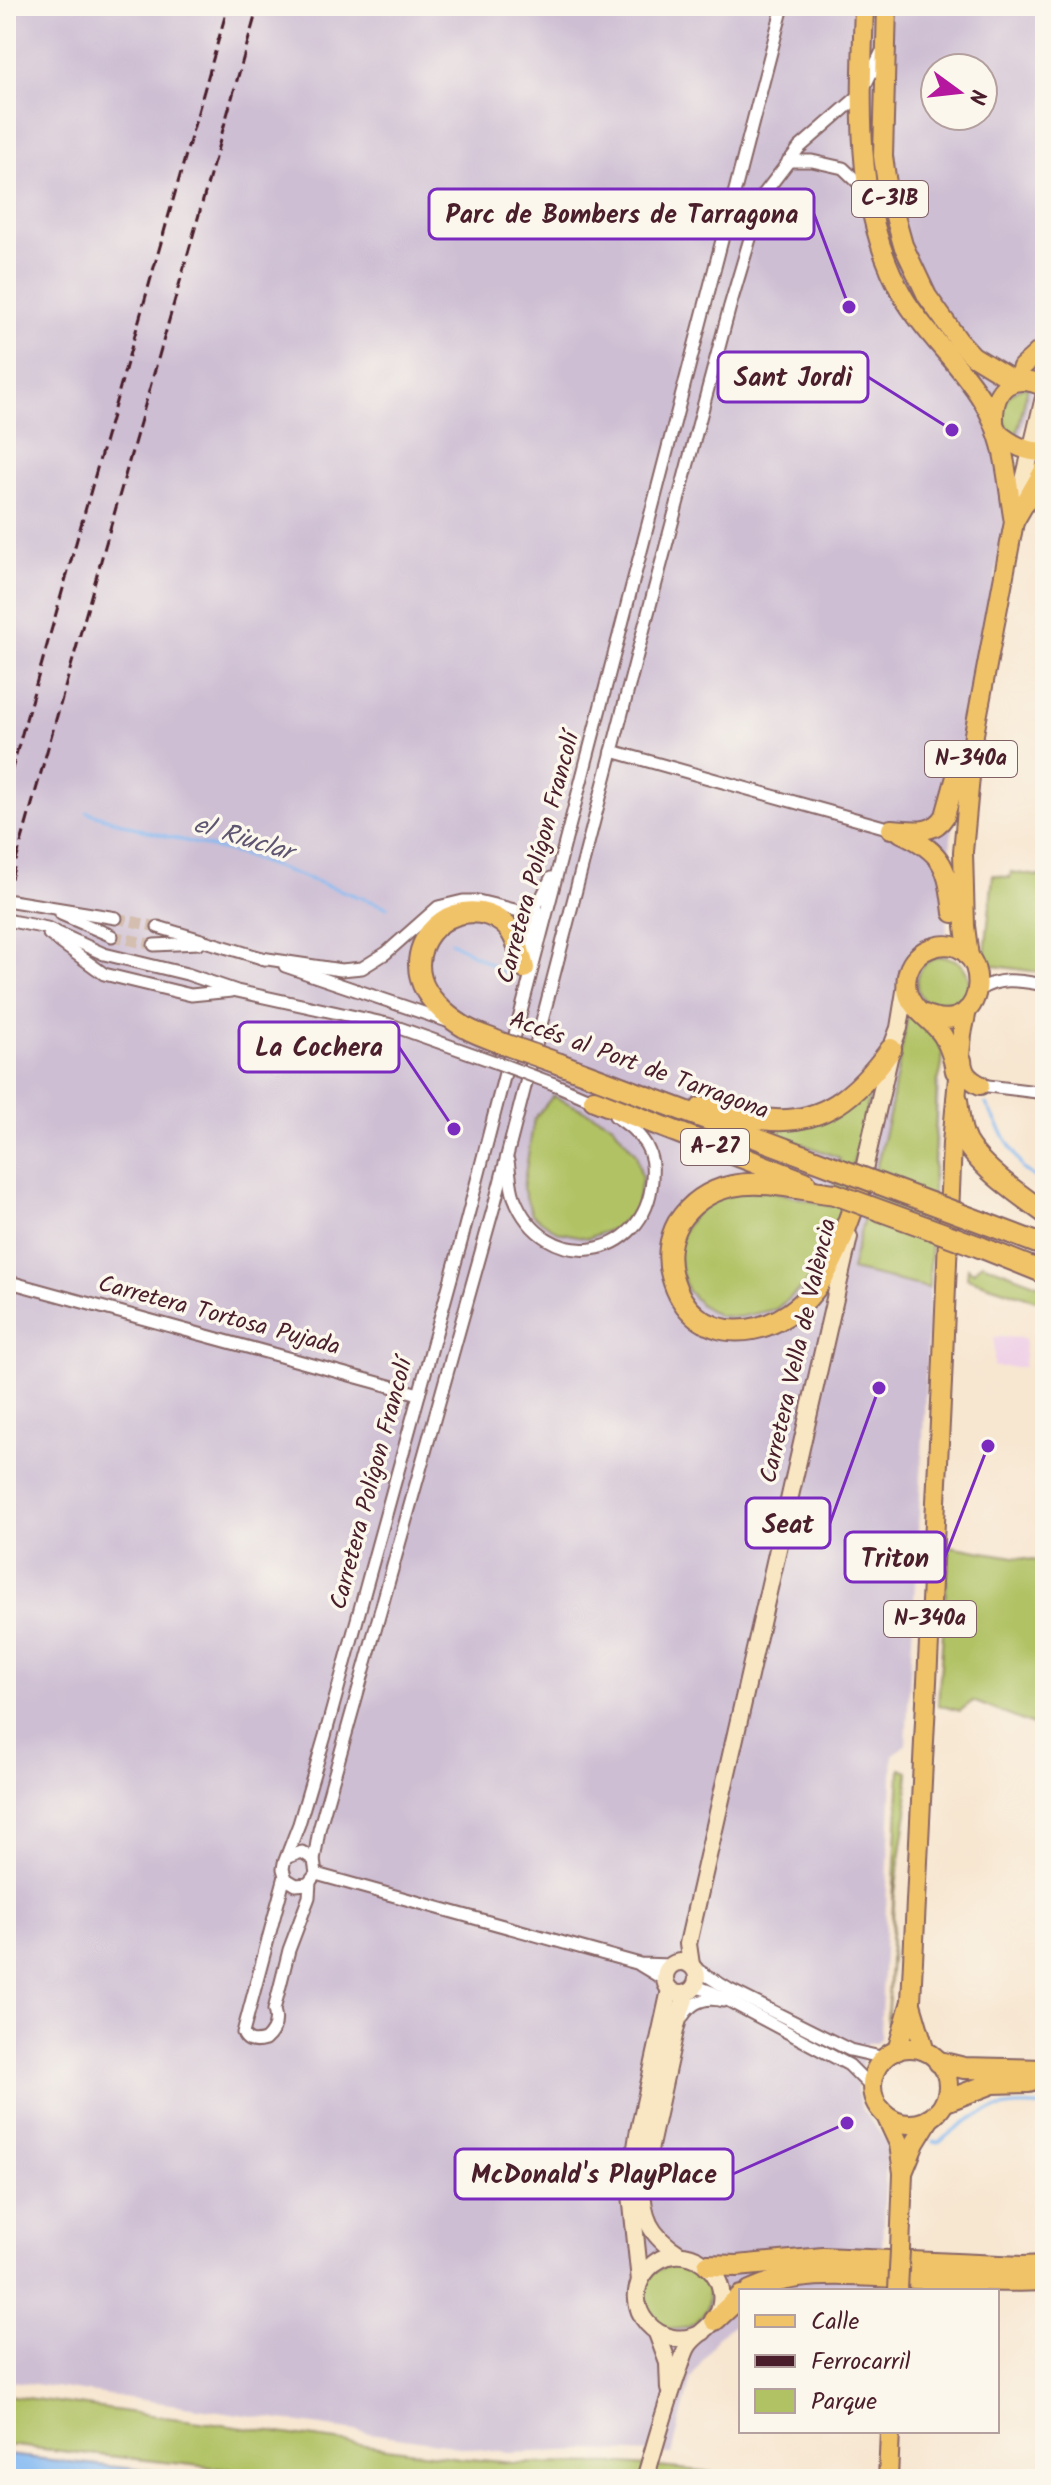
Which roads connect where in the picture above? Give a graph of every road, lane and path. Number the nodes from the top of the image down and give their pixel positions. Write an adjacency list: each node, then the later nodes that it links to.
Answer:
1 (783, 6): 20 (street, Carretera Polígon Francolí)
2 (864, 6): 5 (main road, C-31B)
3 (887, 6): 4 (main road, C-31B)
4 (886, 40): 5 (street); 9 (main road, C-31B)
5 (861, 94): 6 (street, Carretera Polígon Francolí); 7 (main road, C-31B)
6 (788, 161): 7 (street); 17 (street, Carretera Polígon Francolí)
7 (867, 191): 12 (main road, C-31B)
8 (1045, 346): 9 (main road)
9 (1018, 376): 10 (main road); 12 (main road)
10 (1045, 387)
11 (1045, 393): 13 (street, N-340a)
12 (995, 428): 13 (main road); 15 (main road)
13 (1038, 451): 15 (street, N-340a)
14 (1045, 468): 15 (main road)
15 (1014, 522): 16 (main road, N-340a)
16 (981, 695): 18 (main road); 19 (main road, N-340a)
17 (612, 751): 18 (street); 52 (street, Carretera Polígon Francolí)
18 (891, 829): 24 (main road)
19 (963, 852): 24 (main road, N-340a); 33 (main road, N-340a)
20 (562, 856): 23 (street); 42 (street, Carretera Polígon Francolí)
21 (6, 900): 22 (street)
22 (34, 904): 25 (street); 29 (street)
23 (536, 905): 34 (street); 35 (street)
24 (953, 913): 32 (main road, N-340a)
25 (116, 918)
26 (6, 920): 27 (street, Accés al Port de Tarragona / A-27)
27 (30, 924): 39 (street, Accés al Port de Tarragona / A-27); 39 (street, Accés al Port de Tarragona / A-27)
28 (158, 927): 30 (street, Accés al Port de Tarragona / A-27)
29 (112, 936)
30 (211, 942): 31 (street, Accés al Port de Tarragona / A-27); 34 (street, Accés al Port de Tarragona / A-27)
31 (154, 945)
32 (937, 946): 33 (main road); 36 (main road, N-340a)
33 (969, 957): 38 (main road, N-340a)
34 (261, 958): 43 (street, Accés al Port de Tarragona / A-27)
35 (524, 968): 42 (street); 43 (highway)
36 (906, 985): 41 (main road, N-340a); 44 (street, Carretera Vella de València)
37 (1045, 985): 38 (street)
38 (979, 990): 40 (main road, N-340a)
39 (237, 991): 46 (street, Accés al Port de Tarragona / A-27)
40 (967, 1010): 41 (main road); 45 (main road, N-340a)
41 (922, 1013): 48 (main road, N-340a)
42 (521, 1015): 59 (street, Carretera Polígon Francolí)
43 (462, 1027): 46 (highway, Accés al Port de Tarragona / A-27)
44 (891, 1049): 51 (highway); 53 (street, Carretera Vella de València)
45 (961, 1051): 47 (main road); 48 (main road, N-340a)
46 (498, 1052): 50 (street, Accés al Port de Tarragona / A-27, bridge); 51 (highway, Accés al Port de Tarragona / A-27, bridge)
47 (980, 1085): 49 (street)
48 (957, 1090): 55 (highway); 65 (main road, N-340a)
49 (1045, 1093)
50 (594, 1100): 52 (street); 54 (highway, Accés al Port de Tarragona / A-27)
51 (666, 1104): 56 (highway, Accés al Port de Tarragona / A-27, bridge)
52 (507, 1155): 61 (street, Carretera Polígon Francolí)
53 (860, 1189): 54 (highway); 64 (street, Carretera Vella de València)
54 (835, 1194): 57 (highway, Accés al Port de Tarragona / A-27, bridge)
55 (1045, 1213)
56 (1045, 1246)
57 (1045, 1273)
58 (6, 1281): 59 (street, Carretera Tortosa Pujada)
59 (419, 1394): 60 (street, Carretera Polígon Francolí)
60 (288, 1857): 61 (street); 62 (street)
61 (314, 1860): 63 (street)
62 (285, 1876): 63 (street); 63 (street)
63 (313, 1878): 64 (street)
64 (680, 1976): 66 (street); 67 (street, Carretera Vella de València); 68 (street); 81 (street, Carretera Vella de València)
65 (911, 2001): 68 (main road, N-340a); 69 (main road, N-340a)
66 (738, 2006): 67 (street); 72 (street)
67 (676, 2026): 77 (street, Carretera Vella de València)
68 (891, 2054): 69 (main road); 72 (main road, N-340a)
69 (932, 2056): 70 (highway); 73 (main road, N-340a)
70 (1045, 2070)
71 (1045, 2084): 73 (highway)
72 (872, 2088): 74 (main road)
73 (946, 2101): 75 (main road)
74 (886, 2116): 75 (main road); 76 (main road)
75 (929, 2120): 76 (main road)
76 (903, 2173): 83 (main road, bridge)
77 (679, 2254): 78 (street); 81 (street)
78 (708, 2265): 79 (highway); 85 (street)
79 (1045, 2266)
80 (1045, 2280): 82 (highway)
81 (640, 2281): 86 (street)
82 (754, 2289)
83 (898, 2289)
84 (739, 2298): 85 (highway)
85 (709, 2326): 86 (street); 87 (street)
86 (657, 2333): 87 (street)
87 (670, 2394): 89 (street)
88 (890, 2433): 90 (main road)
89 (645, 2479)
90 (888, 2479)

